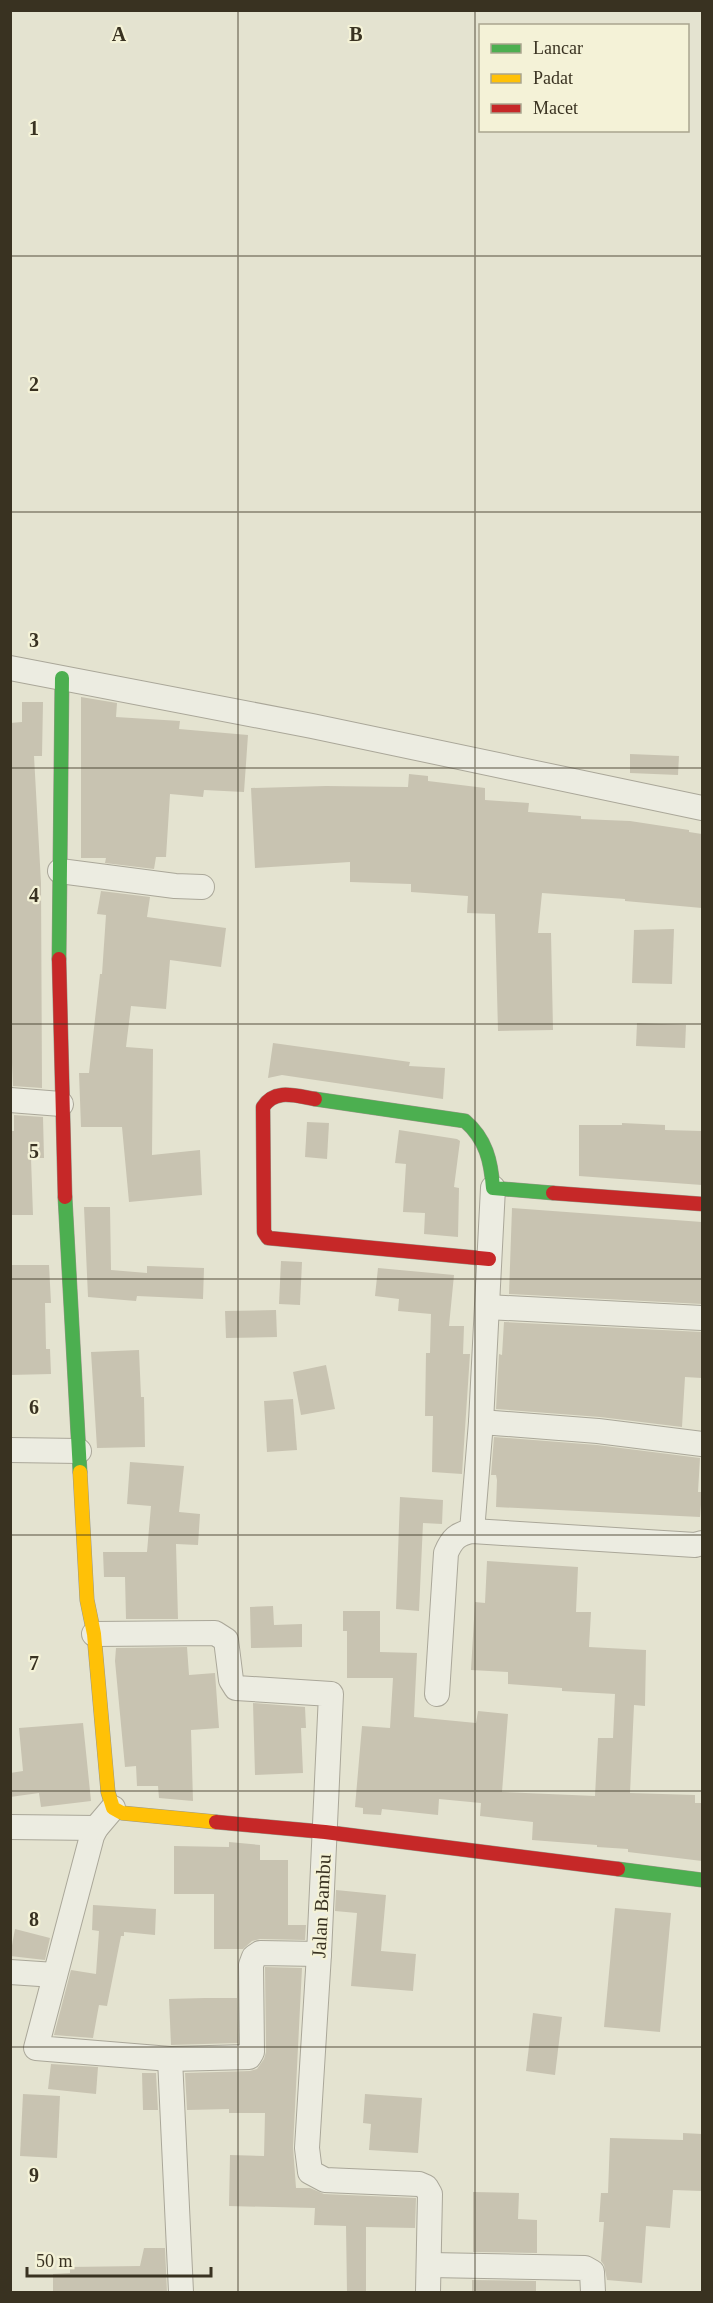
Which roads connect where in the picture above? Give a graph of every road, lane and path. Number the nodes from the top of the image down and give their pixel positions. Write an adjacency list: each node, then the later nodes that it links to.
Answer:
1 (10, 668): 2 (street)
2 (62, 678): 3 (street); 4 (street)
3 (702, 808)
4 (60, 871): 5 (street); 7 (street)
5 (202, 887)
6 (10, 1100): 7 (street)
7 (61, 1104): 16 (street)
8 (493, 1188): 9 (street); 10 (street); 10 (street)
9 (702, 1204)
10 (489, 1259): 11 (street)
11 (487, 1306): 12 (street); 13 (street)
12 (702, 1318)
13 (481, 1422): 14 (street); 17 (street)
14 (702, 1444)
15 (10, 1450): 16 (street)
16 (79, 1451): 19 (street)
17 (472, 1531): 18 (street); 20 (street)
18 (702, 1543)
19 (94, 1634): 21 (street); 24 (street, Jalan Bambu)
20 (437, 1694)
21 (113, 1808): 23 (street); 24 (street)
22 (10, 1827): 23 (street)
23 (96, 1828): 28 (street)
24 (325, 1832): 25 (street); 26 (street, Jalan Bambu)
25 (702, 1880)
26 (319, 1954): 29 (street); 30 (street, Jalan Bambu)
27 (10, 1972): 28 (street)
28 (55, 1975): 29 (street)
29 (170, 2059): 31 (street)
30 (430, 2265): 32 (street, Jalan Bambu); 33 (street)
31 (181, 2292)
32 (428, 2292)
33 (593, 2292)

